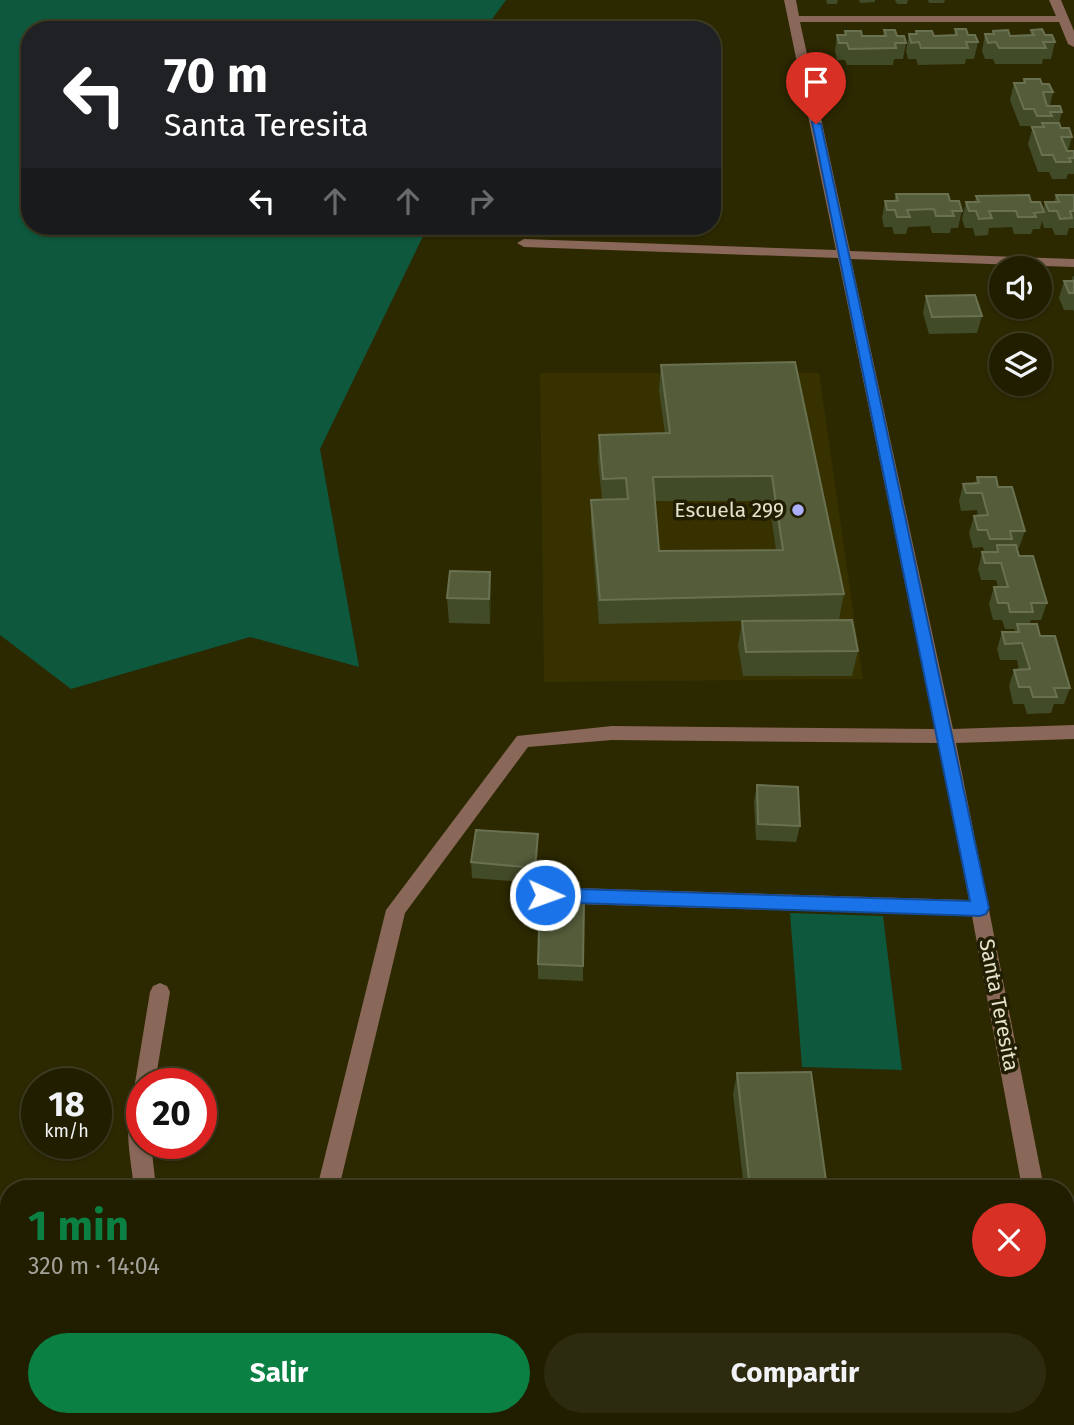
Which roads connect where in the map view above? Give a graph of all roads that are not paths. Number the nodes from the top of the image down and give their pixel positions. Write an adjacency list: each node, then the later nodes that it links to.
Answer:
1 (790, 0): 3 (street, Santa Teresita)
2 (1055, 0): 4 (street)
3 (794, 19): 4 (street); 7 (street, Santa Teresita)
4 (1063, 19): 5 (street)
5 (1074, 44)
6 (524, 243): 7 (street)
7 (844, 256): 8 (street); 10 (street, Santa Teresita)
8 (1074, 263)
9 (1074, 732): 10 (street)
10 (945, 736): 12 (street, Santa Teresita); 17 (street)
11 (545, 895): 12 (street)
12 (980, 908): 18 (street, Santa Teresita)
13 (160, 992): 14 (street)
14 (147, 1068)
15 (142, 1159): 16 (street)
16 (144, 1180)
17 (330, 1180)
18 (1031, 1180)

